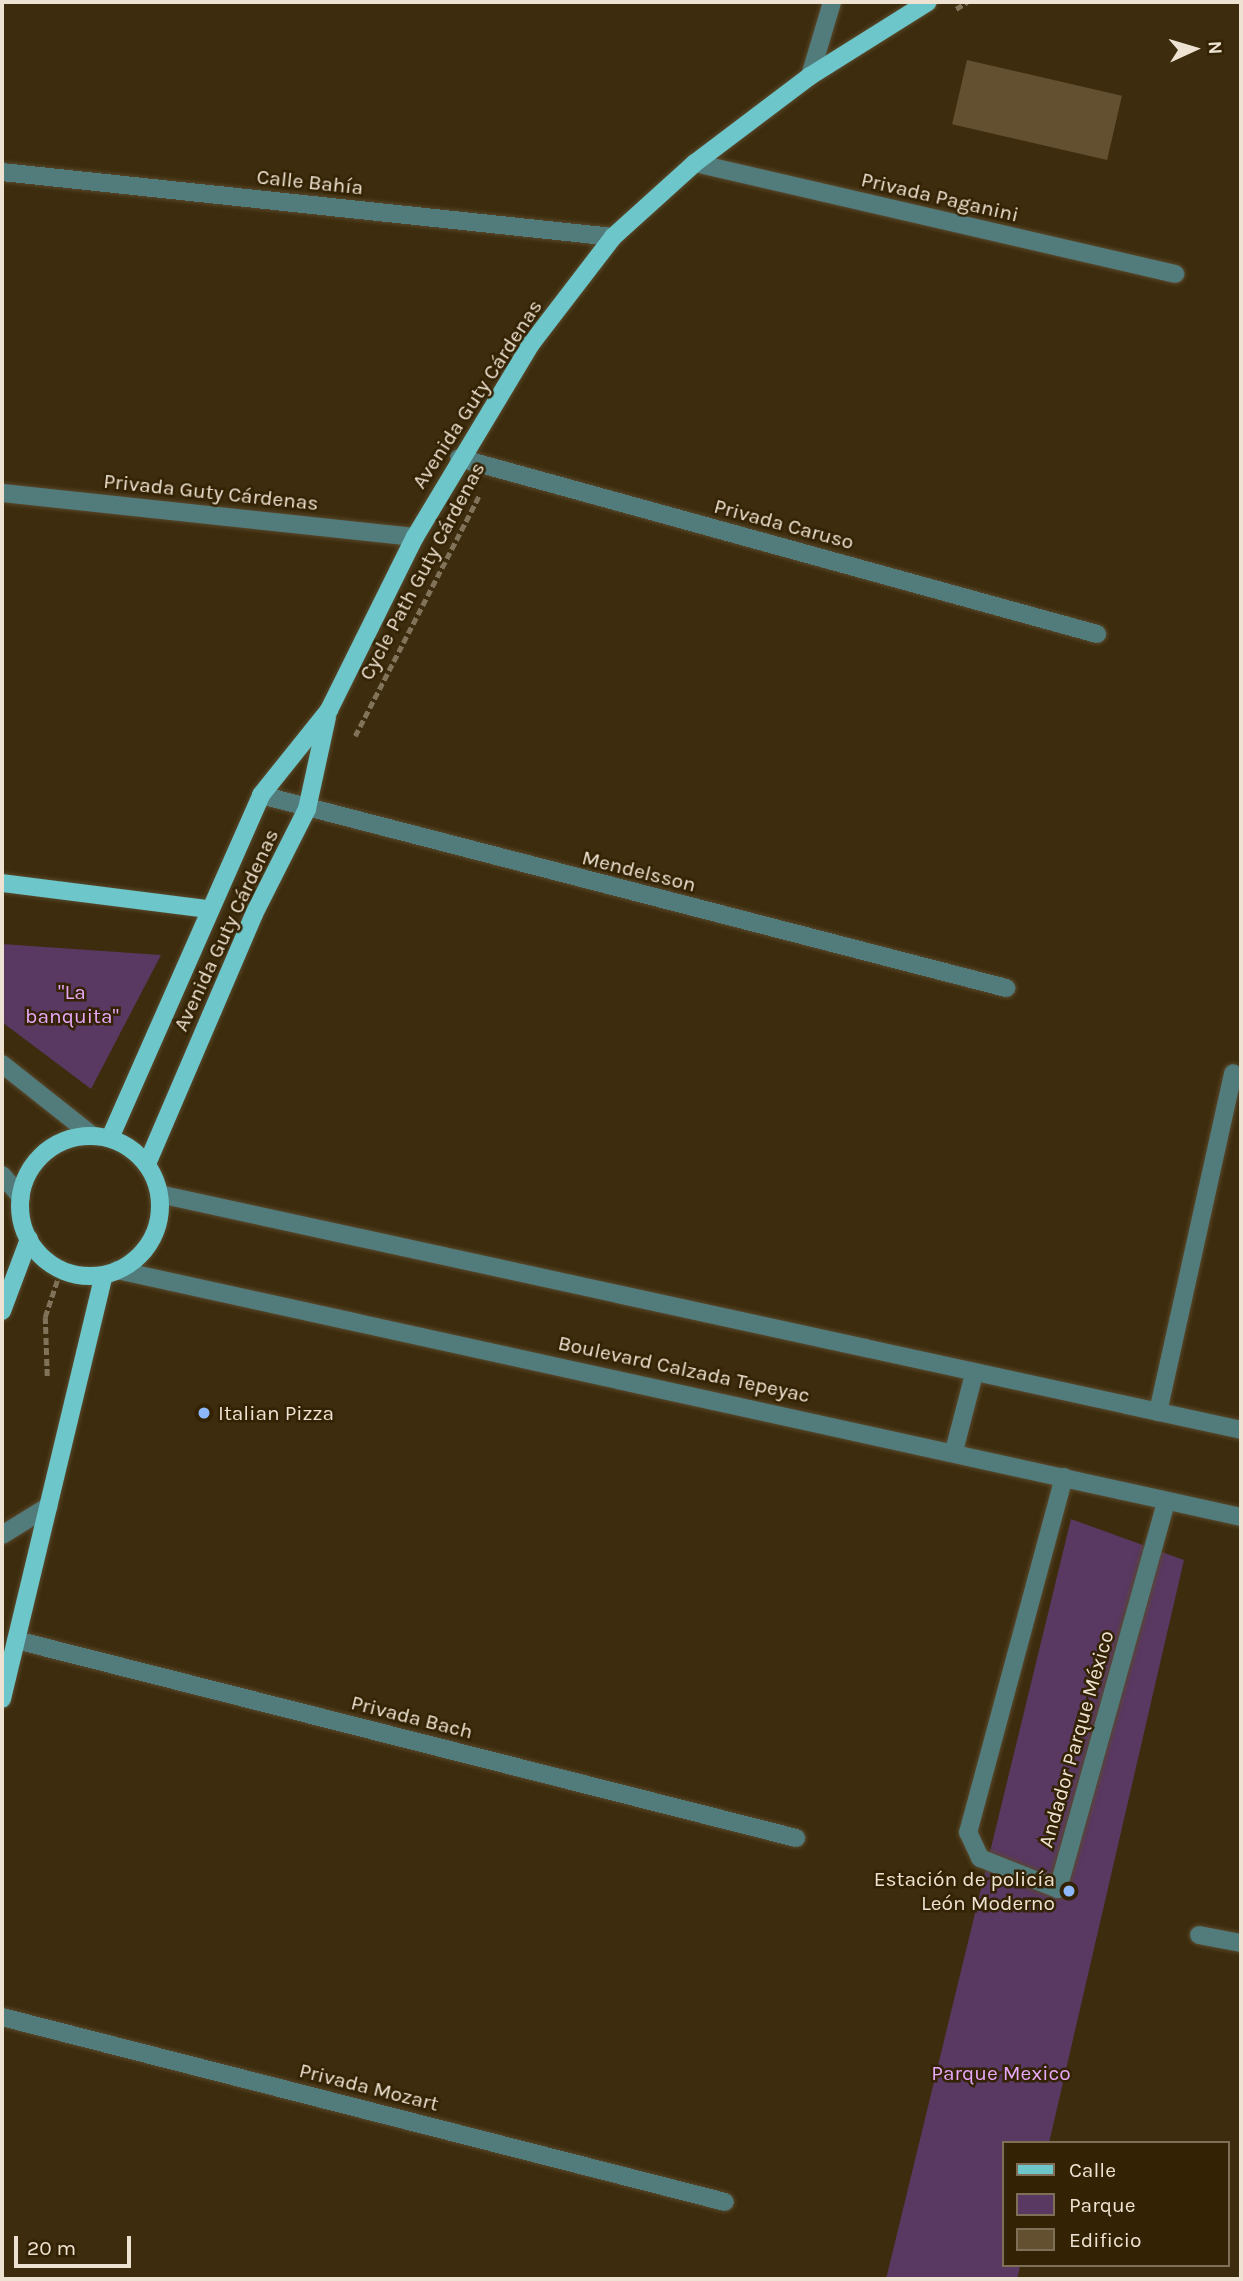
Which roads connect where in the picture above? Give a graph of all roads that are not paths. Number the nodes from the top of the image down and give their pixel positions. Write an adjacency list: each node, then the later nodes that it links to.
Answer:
1 (832, 2): 3 (street)
2 (928, 2): 3 (main road, Avenida Guty Cárdenas)
3 (810, 76): 4 (main road, Avenida Guty Cárdenas)
4 (695, 163): 6 (main road, Avenida Guty Cárdenas); 7 (street, Privada Paganini)
5 (2, 172): 6 (street, Calle Bahía)
6 (614, 237): 8 (main road, Avenida Guty Cárdenas)
7 (1175, 274)
8 (460, 458): 10 (main road, Avenida Guty Cárdenas); 11 (street, Privada Caruso)
9 (2, 494): 10 (street, Privada Guty Cárdenas)
10 (415, 537): 12 (main road, Avenida Guty Cárdenas)
11 (1097, 634)
12 (328, 710): 13 (main road, Avenida Guty Cárdenas); 14 (main road, Avenida Guty Cárdenas)
13 (261, 795): 14 (street, Mendelsson); 16 (main road, Avenida Guty Cárdenas)
14 (307, 809): 17 (street, Mendelsson); 22 (main road, Avenida Guty Cárdenas)
15 (2, 883): 16 (main road)
16 (207, 909): 20 (main road, Avenida Guty Cárdenas)
17 (1006, 988)
18 (2, 1064): 20 (street)
19 (1233, 1073): 28 (street)
20 (102, 1137): 22 (main road); 23 (main road)
21 (2, 1175): 23 (street)
22 (153, 1179): 25 (main road, Avenida Guty Cárdenas); 27 (street)
23 (21, 1197): 24 (main road)
24 (29, 1239): 25 (main road); 26 (main road)
25 (110, 1274): 30 (street, Boulevard Calzada Tepeyac); 33 (main road)
26 (2, 1311)
27 (974, 1374): 28 (street); 30 (street)
28 (1158, 1412): 29 (street)
29 (1241, 1430)
30 (954, 1451): 31 (street, Boulevard Calzada Tepeyac)
31 (1064, 1477): 32 (street, Boulevard Calzada Tepeyac); 32 (street, Andador Parque México)
32 (1166, 1501): 34 (street, Boulevard Calzada Tepeyac)
33 (48, 1506): 35 (street); 36 (main road)
34 (1241, 1517)
35 (2, 1535)
36 (16, 1640): 37 (main road); 38 (street, Privada Bach)
37 (2, 1699)
38 (796, 1838)
39 (1199, 1935): 40 (street)
40 (1241, 1943)
41 (2, 2017): 42 (street, Privada Mozart)
42 (725, 2202)

